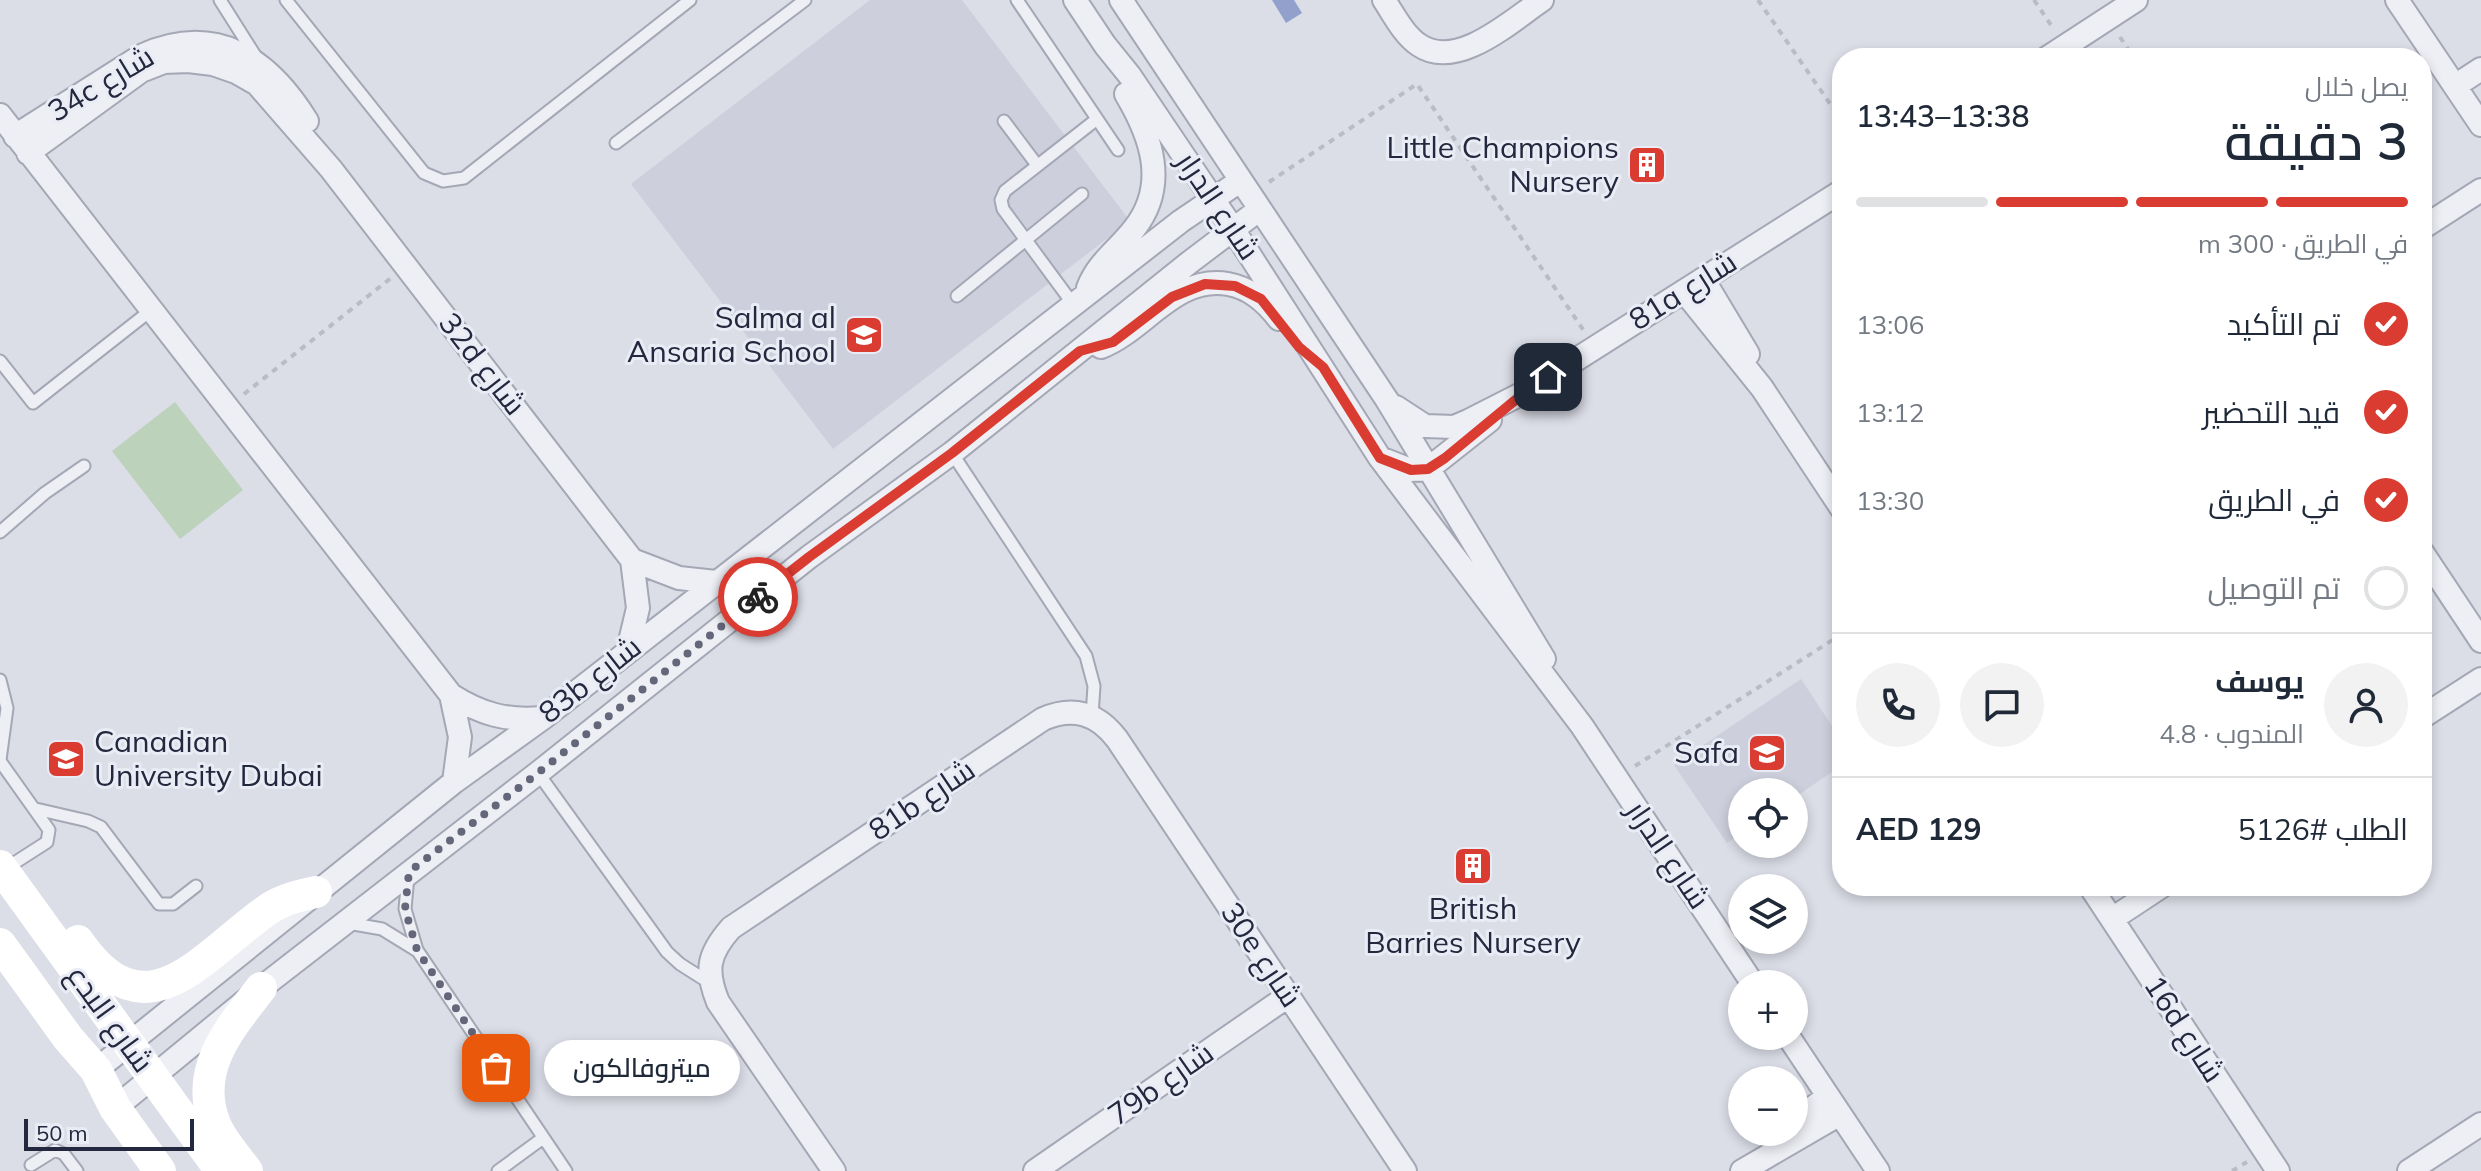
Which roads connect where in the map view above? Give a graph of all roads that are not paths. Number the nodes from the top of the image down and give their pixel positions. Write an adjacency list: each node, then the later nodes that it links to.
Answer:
1 (220, 0): 16 (lane)
2 (286, 0): 3 (lane)
3 (690, 0)
4 (805, 0): 23 (lane)
5 (1017, 0): 20 (lane)
6 (1075, 0): 12 (street, شارع الدرار)
7 (1121, 0): 30 (street, شارع الدرار)
8 (1384, 0): 9 (street)
9 (1542, 0)
10 (2136, 0): 13 (street)
11 (2397, 0): 14 (street)
12 (1105, 45): 32 (street, شارع الدرار); 38 (street, 83b شارع)
13 (2062, 48)
14 (2429, 48)
15 (2432, 52): 18 (street)
16 (260, 64): 24 (street, 34c شارع); 27 (street, 34c شارع)
17 (2481, 69): 18 (street)
18 (2455, 86): 22 (street)
19 (0, 115): 24 (street, 34c شارع)
20 (1097, 119): 25 (lane); 26 (lane)
21 (1004, 121): 26 (lane)
22 (2481, 125)
23 (616, 143)
24 (22, 144): 27 (street, 34c شارع); 39 (street, 34c شارع)
25 (1118, 150)
26 (1037, 165): 35 (lane)
27 (331, 169): 51 (street, 32d شارع)
28 (2481, 190): 33 (street)
29 (1082, 194): 35 (lane)
30 (1250, 195): 32 (street, 83b شارع); 34 (street, 83b شارع); 44 (street, شارع الدرار)
31 (1832, 197): 36 (street, 81a شارع)
32 (1214, 200): 34 (street, شارع الدرار); 38 (street, 83b شارع)
33 (2432, 222)
34 (1233, 229): 40 (street, 83b شارع); 42 (street, شارع الدرار)
35 (1027, 241): 37 (lane); 38 (lane)
36 (1694, 285): 43 (street, 81a شارع); 49 (street)
37 (957, 296)
38 (1080, 299): 53 (street, 83b شارع)
39 (150, 311): 41 (lane); 58 (street, 34c شارع)
40 (1080, 351): 42 (street, 83b شارع); 45 (street, 83b شارع)
41 (0, 361)
42 (1323, 367): 46 (street, شارع الدرار)
43 (1525, 392): 44 (street, 81a شارع); 48 (street, 81a شارع)
44 (1387, 400): 48 (street, شارع الدرار)
45 (952, 453): 60 (lane); 64 (street, 83b شارع)
46 (1380, 458): 48 (street); 62 (street, شارع الدرار)
47 (84, 466): 50 (lane)
48 (1428, 469): 62 (street, شارع الدرار)
49 (1832, 494)
50 (0, 532)
51 (632, 560): 53 (street); 55 (street)
52 (2432, 567): 54 (street)
53 (716, 582): 55 (street, 83b شارع)
54 (2481, 641)
55 (628, 650): 61 (street, 83b شارع)
56 (2481, 679): 59 (street)
57 (0, 680): 63 (lane)
58 (451, 695): 61 (street, 34c شارع); 65 (street, 34c شارع)
59 (2432, 711)
60 (1092, 716): 79 (street, 81b شارع); 81 (street, 30e شارع)
61 (543, 718): 65 (street, 83b شارع)
62 (1582, 726): 78 (street, شارع الدرار)
63 (0, 761): 66 (lane)
64 (538, 773): 68 (street, 83b شارع); 79 (lane)
65 (454, 782): 70 (street, 83b شارع)
66 (36, 809): 67 (lane); 69 (lane)
67 (2, 868): 73 (main road, شارع البدع)
68 (409, 872): 75 (street, 83b شارع); 77 (lane)
69 (196, 886)
70 (316, 892): 73 (main road); 82 (street, 83b شارع)
71 (2097, 896): 74 (street, 16d شارع)
72 (2147, 896): 74 (street)
73 (25, 901): 82 (main road, شارع البدع)
74 (2112, 919): 105 (street, 16d شارع)
75 (346, 922): 77 (lane); 80 (street, 83b شارع)
76 (0, 944): 84 (main road, شارع البدع)
77 (417, 950): 90 (lane)
78 (1744, 970)
79 (710, 983): 99 (street)
80 (261, 988): 85 (street, 83b شارع); 96 (main road)
81 (1288, 996): 100 (street, 79b شارع); 101 (street, 30e شارع)
82 (130, 1043): 84 (street, 83b شارع); 85 (main road, شارع البدع)
83 (1797, 1050): 86 (street)
84 (96, 1070): 87 (main road, شارع البدع)
85 (152, 1076): 87 (street, 83b شارع); 95 (main road, شارع البدع)
86 (1834, 1105): 88 (street); 103 (street); 104 (street)
87 (115, 1108): 94 (main road, شارع البدع)
88 (1808, 1116)
89 (2481, 1124): 106 (street)
90 (543, 1138): 97 (lane); 98 (lane)
91 (1761, 1146): 102 (street)
92 (31, 1165): 93 (lane)
93 (77, 1171)
94 (160, 1171)
95 (221, 1171)
96 (247, 1171)
97 (498, 1171)
98 (566, 1171)
99 (834, 1171)
100 (1035, 1171)
101 (1405, 1171)
102 (1728, 1171)
103 (1742, 1171)
104 (1878, 1171)
105 (2278, 1171)
106 (2409, 1171)

